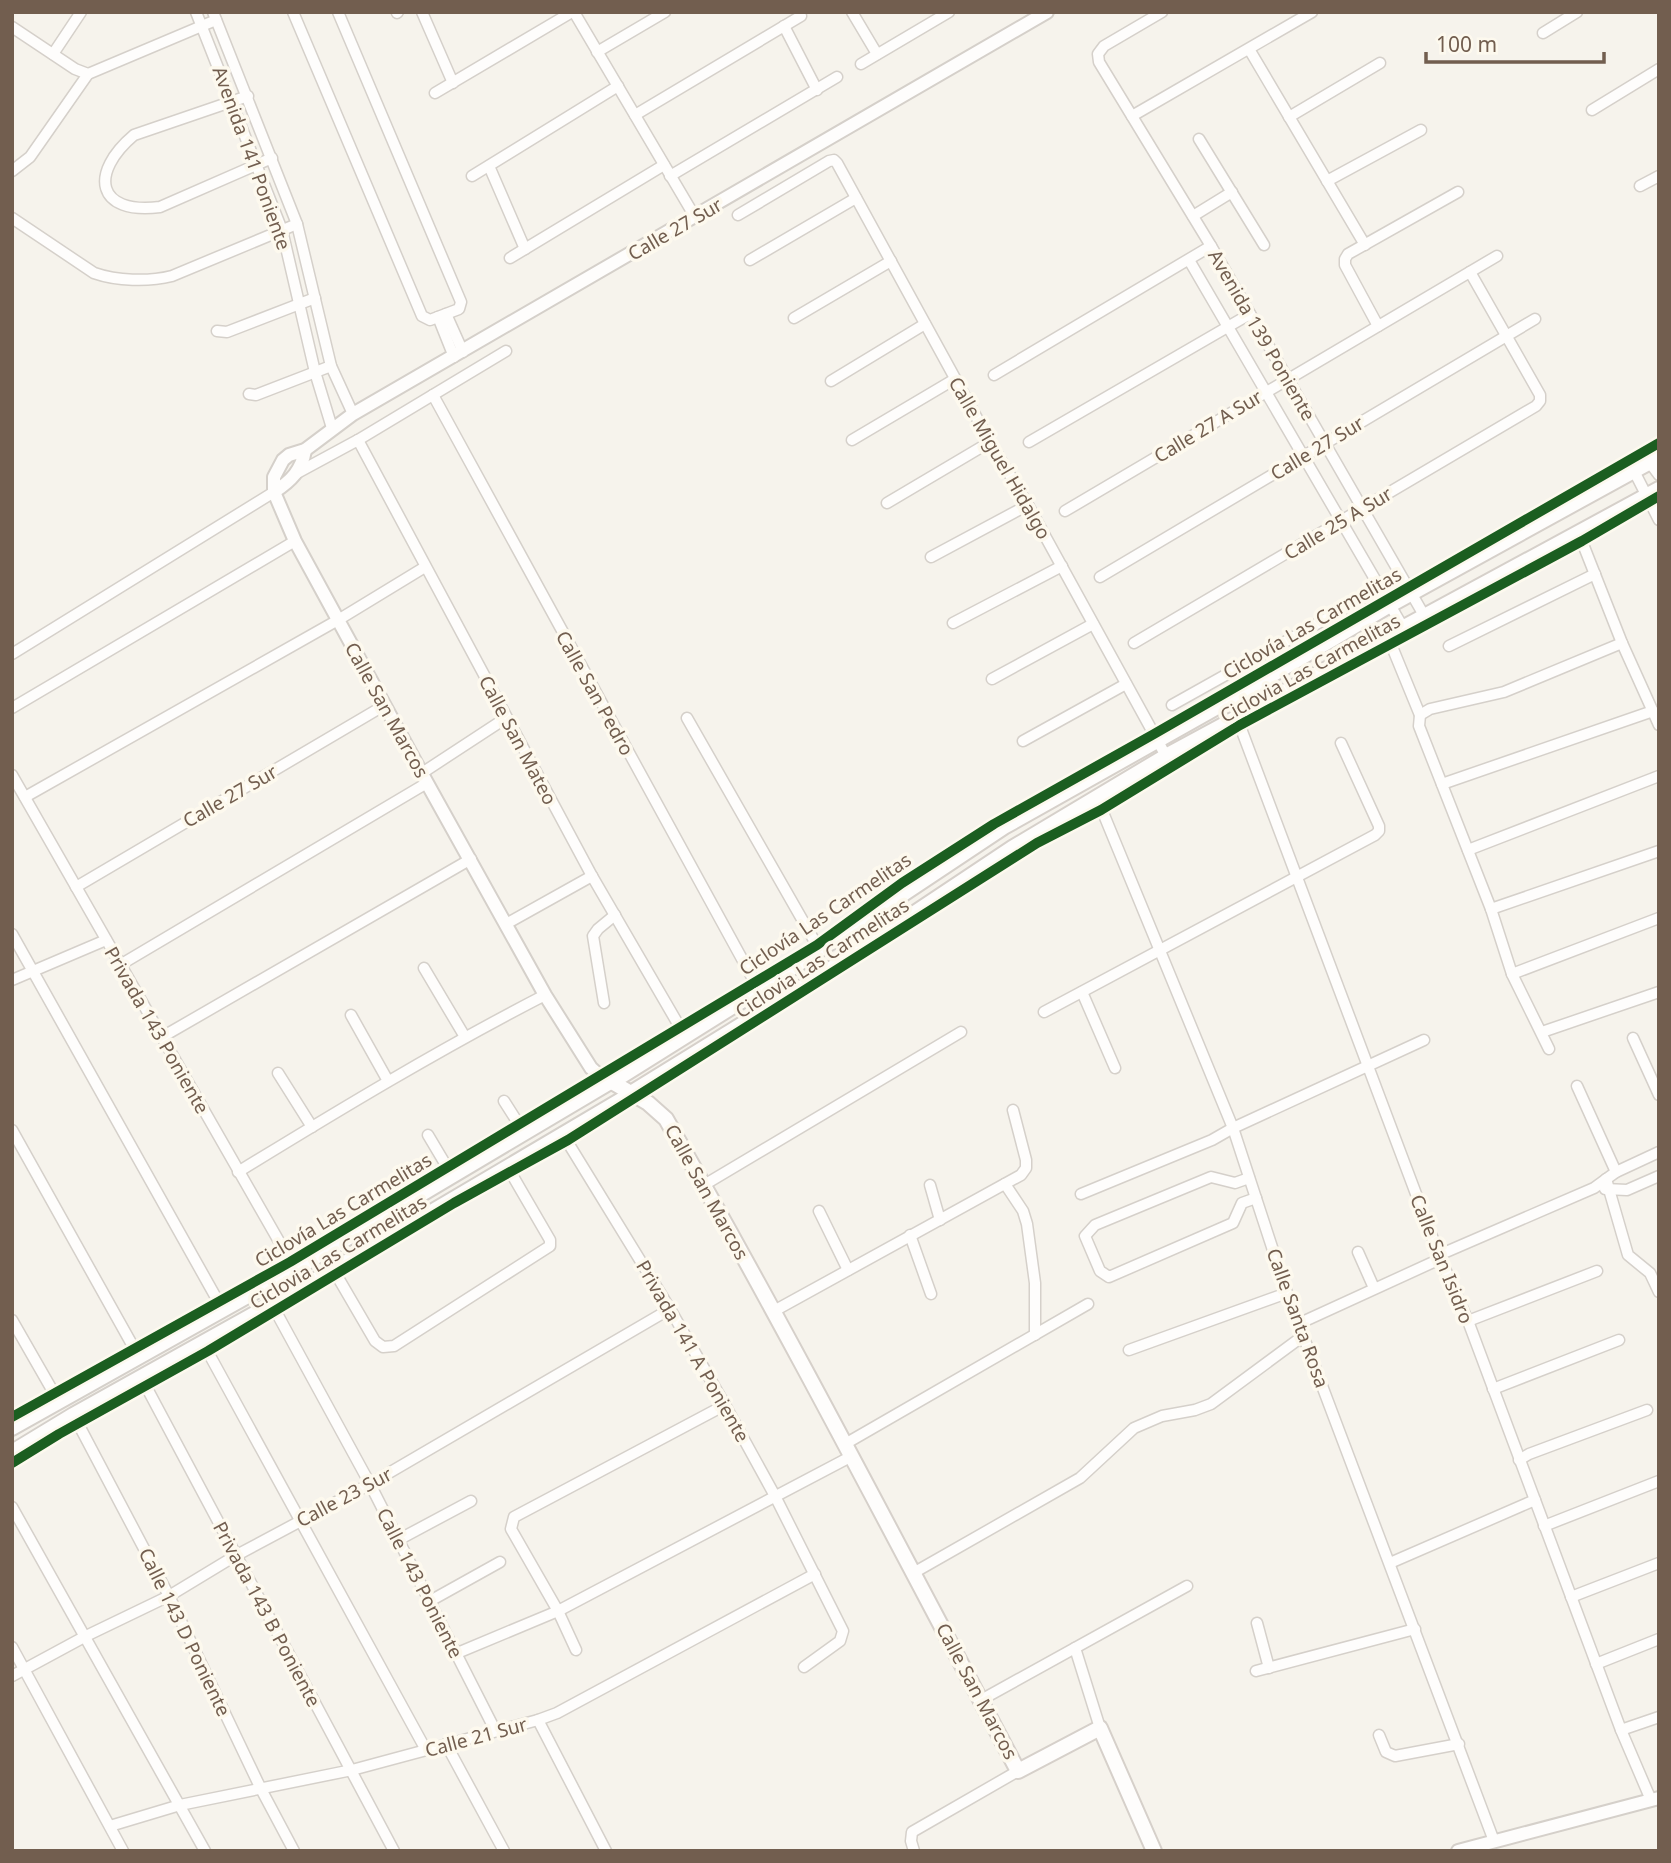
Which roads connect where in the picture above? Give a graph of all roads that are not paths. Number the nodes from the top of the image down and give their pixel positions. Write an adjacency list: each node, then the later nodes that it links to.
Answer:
1 (81, 12): 22 (street)
2 (196, 12): 16 (street, Avenida 141 Poniente)
3 (293, 12): 73 (street)
4 (338, 12): 73 (street)
5 (422, 12): 29 (street)
6 (573, 12): 21 (street); 29 (street)
7 (665, 12): 21 (street)
8 (852, 12): 23 (street)
9 (949, 12): 23 (street)
10 (1047, 12): 56 (street, Calle 27 Sur)
11 (1162, 12): 37 (street, Avenida 139 Poniente)
12 (1312, 12): 20 (street)
13 (1577, 12): 19 (street)
14 (215, 16): 16 (street); 33 (street, Avenida 141 Poniente)
15 (801, 16): 17 (street)
16 (201, 25): 27 (street); 34 (street, Avenida 141 Poniente)
17 (784, 26): 31 (street); 36 (street)
18 (14, 32): 22 (street)
19 (1544, 33)
20 (1249, 49): 37 (street); 38 (street)
21 (597, 52): 30 (street)
22 (52, 54): 27 (street)
23 (877, 54): 25 (street)
24 (1380, 63): 38 (street)
25 (861, 64)
26 (1659, 69): 35 (street)
27 (88, 74): 45 (street)
28 (837, 77): 31 (street)
29 (453, 83): 32 (street)
30 (618, 86): 36 (street); 44 (street)
31 (817, 90): 47 (street)
32 (435, 93)
33 (247, 96): 34 (street); 41 (street, Avenida 141 Poniente)
34 (232, 101): 42 (street, Avenida 141 Poniente); 42 (street)
35 (1592, 110)
36 (635, 115): 43 (street)
37 (1132, 116): 55 (street, Avenida 139 Poniente)
38 (1289, 117): 49 (street)
39 (1421, 130): 49 (street)
40 (1199, 139): 51 (street)
41 (272, 158): 42 (street); 58 (street, Avenida 141 Poniente)
42 (258, 165): 59 (street, Avenida 141 Poniente)
43 (664, 165): 47 (street); 63 (street)
44 (489, 166): 46 (street); 63 (street)
45 (12, 171)
46 (472, 176)
47 (670, 176): 56 (street)
48 (1659, 176): 50 (street)
49 (1327, 181): 61 (street)
50 (1640, 187)
51 (1232, 192): 55 (street); 60 (street)
52 (1458, 192): 61 (street)
53 (856, 198): 54 (street, Calle Miguel Hidalgo); 66 (street); 68 (street, Calle Miguel Hidalgo)
54 (738, 215)
55 (1192, 216): 62 (street, Avenida 139 Poniente)
56 (695, 217): 82 (street, Calle 27 Sur)
57 (12, 218): 59 (street)
58 (297, 224): 59 (street); 70 (street, Avenida 141 Poniente)
59 (282, 230): 71 (street, Avenida 141 Poniente)
60 (1264, 245)
61 (1365, 245): 77 (street)
62 (1211, 246): 67 (street); 72 (street, Avenida 139 Poniente)
63 (525, 249): 65 (street)
64 (1497, 256): 69 (street, Calle 27 A Sur)
65 (510, 258)
66 (750, 260)
67 (1189, 260): 78 (street, Avenida 139 Poniente); 85 (street)
68 (891, 261): 74 (street); 76 (street, Calle Miguel Hidalgo)
69 (1470, 272): 77 (street, Calle 27 A Sur); 80 (street)
70 (315, 298): 71 (street); 83 (street, Avenida 141 Poniente)
71 (300, 304): 79 (street); 84 (street, Avenida 141 Poniente)
72 (1250, 314): 78 (street); 87 (street, Avenida 139 Poniente)
73 (442, 316): 82 (street)
74 (794, 318)
75 (1535, 319): 80 (street, Calle 27 Sur)
76 (925, 324): 86 (street, Calle Miguel Hidalgo); 88 (street)
77 (1378, 326): 87 (street, Calle 27 A Sur)
78 (1228, 327): 89 (street, Avenida 139 Poniente); 97 (street)
79 (217, 331)
80 (1506, 336): 98 (street, Calle 27 Sur); 109 (street, Calle 25 A Sur)
81 (506, 351): 91 (street)
82 (458, 355): 92 (street, Calle 27 Sur)
83 (331, 366): 84 (street); 92 (street, Avenida 141 Poniente)
84 (315, 372): 90 (street); 93 (street, Avenida 141 Poniente)
85 (993, 375)
86 (955, 379): 95 (street); 96 (street, Calle Miguel Hidalgo)
87 (1287, 379): 89 (street, Calle 27 A Sur); 98 (street, Avenida 139 Poniente)
88 (831, 381)
89 (1266, 391): 100 (street, Avenida 139 Poniente); 110 (street, Calle 27 A Sur)
90 (249, 394)
91 (433, 395): 94 (street); 173 (street, Calle San Pedro)
92 (353, 414): 93 (street, Calle 27 Sur)
93 (332, 428): 99 (street, Calle 27 Sur)
94 (358, 440): 103 (street); 117 (street, Calle San Mateo)
95 (852, 440)
96 (990, 442): 107 (street); 108 (street, Calle Miguel Hidalgo)
97 (1028, 442)
98 (1325, 443): 100 (street, Calle 27 Sur); 109 (street, Avenida 139 Poniente)
99 (305, 450): 103 (street); 105 (street, Calle 27 Sur)
100 (1304, 456): 111 (street, Avenida 139 Poniente); 119 (street, Calle 27 Sur)
101 (1655, 460): 102 (main road); 104 (street)
102 (1634, 471): 106 (street); 121 (main road)
103 (297, 473): 105 (street)
104 (1659, 475)
105 (274, 492): 114 (street, Calle San Marcos); 132 (street)
106 (1653, 492): 112 (street); 113 (main road)
107 (887, 503)
108 (1028, 505): 115 (street); 116 (street, Calle Miguel Hidalgo)
109 (1362, 508): 111 (street, Calle 25 A Sur); 121 (street, Avenida 139 Poniente)
110 (1065, 511)
111 (1341, 520): 120 (street, Avenida 139 Poniente); 129 (street, Calle 25 A Sur)
112 (1659, 520)
113 (1578, 534): 118 (street); 123 (main road)
114 (295, 541): 124 (street, Calle San Marcos); 137 (street)
115 (931, 557)
116 (1062, 566): 125 (street); 126 (street, Calle Miguel Hidalgo)
117 (425, 567): 124 (street); 140 (street, Calle San Mateo)
118 (1595, 574): 130 (street); 131 (street)
119 (1100, 577)
120 (1381, 588): 122 (street, Avenida 139 Poniente); 136 (street)
121 (1411, 593): 122 (main road); 123 (street, Avenida 139 Poniente)
122 (1390, 604): 127 (street, Avenida 139 Poniente); 144 (main road)
123 (1425, 617): 127 (main road)
124 (338, 620): 135 (street, Calle San Marcos); 152 (street)
125 (953, 622)
126 (1093, 624): 133 (street); 134 (street, Calle Miguel Hidalgo)
127 (1404, 629): 128 (main road)
128 (1388, 637): 139 (street); 142 (main road)
129 (1134, 643)
130 (1622, 643): 138 (street); 139 (street)
131 (1449, 646)
132 (12, 653)
133 (992, 679)
134 (1126, 684): 144 (street, Calle Miguel Hidalgo); 145 (street)
135 (384, 705): 150 (street, Calle San Marcos); 159 (street, Calle 27 Sur)
136 (1172, 705)
137 (12, 708)
138 (1653, 711): 143 (street); 151 (street)
139 (1420, 715): 151 (street)
140 (506, 718): 150 (street); 157 (street, Calle San Mateo)
141 (687, 718): 166 (street)
142 (1237, 718): 147 (main road); 158 (street, Calle San Isidro)
143 (1659, 725)
144 (1157, 740): 147 (street, Calle Miguel Hidalgo); 166 (main road)
145 (1023, 741)
146 (1341, 743): 158 (street)
147 (1166, 756): 153 (main road)
148 (12, 775): 152 (street, Privada 143 Poniente)
149 (1659, 776): 154 (street)
150 (425, 778): 156 (street, Calle San Marcos); 168 (street)
151 (1442, 784): 154 (street)
152 (25, 797): 159 (street, Privada 143 Poniente)
153 (1097, 798): 167 (street, Calle Santa Rosa); 194 (main road)
154 (1468, 850): 160 (street)
155 (1659, 851): 160 (street)
156 (471, 859): 163 (street, Calle San Marcos); 183 (street)
157 (592, 876): 161 (street, Calle San Mateo); 163 (street)
158 (1297, 877): 167 (street); 188 (street, Calle San Isidro)
159 (76, 887): 165 (street, Privada 143 Poniente)
160 (1491, 909): 171 (street)
161 (615, 915): 177 (street); 182 (street, Calle San Mateo)
162 (1659, 918): 171 (street)
163 (506, 924): 176 (street, Calle San Marcos)
164 (12, 933): 170 (street)
165 (106, 940): 168 (street, Privada 143 Poniente); 170 (street)
166 (819, 949): 173 (main road)
167 (1162, 950): 174 (street); 199 (street, Calle Santa Rosa)
168 (120, 965): 183 (street, Privada 143 Poniente)
169 (424, 968): 184 (street)
170 (35, 972): 172 (street); 237 (street)
171 (1512, 974): 181 (street)
172 (12, 980)
173 (759, 990): 182 (main road)
174 (1082, 992): 178 (street); 189 (street)
175 (1659, 992): 181 (street)
176 (545, 995): 184 (street); 192 (street, Calle San Marcos)
177 (604, 1003)
178 (1044, 1012)
179 (351, 1015): 191 (street)
180 (961, 1032): 213 (street)
181 (1542, 1032): 187 (street)
182 (685, 1036): 192 (main road)
183 (162, 1037): 206 (street, Privada 143 Poniente)
184 (465, 1037): 191 (street)
185 (1633, 1038): 195 (street)
186 (1424, 1040): 188 (street)
187 (1549, 1049)
188 (1367, 1065): 199 (street); 223 (street, Calle San Isidro)
189 (1115, 1068)
190 (278, 1073): 198 (street)
191 (387, 1081): 198 (street)
192 (612, 1082): 194 (main road, Calle San Marcos); 202 (street)
193 (1577, 1086): 207 (street)
194 (631, 1093): 201 (street); 213 (main road, Calle San Marcos)
195 (1659, 1095)
196 (504, 1101): 202 (street)
197 (1013, 1110): 212 (street)
198 (312, 1127): 206 (street)
199 (1233, 1128): 210 (street, Calle Santa Rosa); 217 (street)
200 (12, 1130): 247 (street)
201 (562, 1133): 205 (street); 236 (street, Privada 141 A Poniente)
202 (525, 1134): 209 (street)
203 (428, 1135): 209 (street)
204 (1659, 1152): 207 (street)
205 (507, 1166): 224 (street); 224 (street)
206 (238, 1172): 226 (street, Privada 143 Poniente)
207 (1616, 1172): 211 (street)
208 (1659, 1176): 216 (street)
209 (453, 1177): 226 (street)
210 (1249, 1178): 218 (street, Calle Santa Rosa); 218 (street)
211 (1606, 1179): 215 (street); 216 (street)
212 (1005, 1184): 220 (street); 242 (street)
213 (704, 1185): 238 (main road, Calle San Marcos)
214 (930, 1185): 220 (street)
215 (1594, 1188): 216 (street); 223 (street)
216 (1610, 1190): 231 (street)
217 (1081, 1194)
218 (1256, 1198): 232 (street, Calle Santa Rosa)
219 (819, 1211): 225 (street)
220 (940, 1220): 221 (street)
221 (910, 1235): 225 (street); 233 (street)
222 (1358, 1252): 230 (street)
223 (1440, 1257): 230 (street); 240 (street, Calle San Isidro)
224 (333, 1269): 228 (street)
225 (848, 1270): 238 (street)
226 (294, 1271): 228 (street, Privada 143 Poniente); 229 (street)
227 (1597, 1271): 240 (street)
228 (304, 1285): 234 (street)
229 (263, 1288): 234 (street, Calle 143 Poniente); 237 (street)
230 (1374, 1288): 241 (street)
231 (1659, 1292)
232 (1287, 1293): 241 (street, Calle Santa Rosa); 246 (street)
233 (931, 1294)
234 (272, 1304): 245 (street); 259 (street, Calle 143 Poniente)
235 (1087, 1304): 242 (street)
236 (670, 1309): 251 (street, Privada 141 A Poniente); 259 (street, Calle 23 Sur)
237 (223, 1310): 247 (street)
238 (774, 1311): 255 (main road, Calle San Marcos)
239 (12, 1320): 250 (street)
240 (1468, 1321): 249 (street, Calle San Isidro)
241 (1298, 1324): 243 (street, Calle Santa Rosa)
242 (1034, 1335): 255 (street)
243 (1303, 1336): 269 (street, Calle Santa Rosa); 271 (street)
244 (1619, 1340): 249 (street)
245 (203, 1343): 248 (street); 264 (street)
246 (1129, 1350)
247 (139, 1357): 250 (street)
248 (141, 1377): 253 (street); 267 (street, Privada 143 B Poniente)
249 (1493, 1389): 257 (street, Calle San Isidro)
250 (59, 1402): 254 (street)
251 (725, 1405): 260 (street, Privada 141 A Poniente); 277 (street)
252 (1647, 1410): 257 (street)
253 (73, 1415): 256 (street); 274 (street, Calle 143 D Poniente)
254 (12, 1429)
255 (848, 1450): 260 (street); 271 (main road, Calle San Marcos)
256 (12, 1451)
257 (1519, 1460): 261 (street, Calle San Isidro)
258 (1659, 1481): 265 (street)
259 (370, 1484): 264 (street, Calle 23 Sur); 266 (street, Calle 143 Poniente)
260 (775, 1496): 272 (street, Privada 141 A Poniente); 277 (street)
261 (1535, 1500): 265 (street, Calle San Isidro); 269 (street)
262 (471, 1501): 266 (street)
263 (12, 1507): 280 (street)
264 (300, 1521): 267 (street, Calle 23 Sur); 301 (street)
265 (1544, 1527): 275 (street, Calle San Isidro)
266 (398, 1540): 276 (street, Calle 143 Poniente)
267 (235, 1556): 274 (street, Calle 23 Sur); 302 (street, Privada 143 B Poniente)
268 (500, 1562): 276 (street)
269 (1390, 1563): 279 (street, Calle Santa Rosa)
270 (1659, 1563): 275 (street)
271 (915, 1572): 292 (main road, Calle San Marcos)
272 (815, 1574): 287 (street, Privada 141 A Poniente); 294 (street, Calle 21 Sur)
273 (1187, 1586): 283 (street)
274 (169, 1596): 280 (street, Calle 23 Sur); 304 (street, Calle 143 D Poniente)
275 (1571, 1597): 286 (street, Calle San Isidro)
276 (430, 1601): 285 (street, Calle 143 Poniente)
277 (558, 1611): 284 (street); 285 (street)
278 (1258, 1623): 288 (street)
279 (1415, 1629): 288 (street); 300 (street, Calle Santa Rosa)
280 (86, 1636): 289 (street, Calle 23 Sur); 306 (street)
281 (1659, 1639): 286 (street)
282 (12, 1647): 289 (street)
283 (1075, 1648): 292 (street); 295 (street)
284 (576, 1650)
285 (455, 1654): 296 (street, Calle 143 Poniente)
286 (1596, 1664): 297 (street, Calle San Isidro)
287 (804, 1667)
288 (1269, 1668): 290 (street)
289 (24, 1670): 291 (street, Calle 23 Sur); 307 (street)
290 (1256, 1671)
291 (12, 1676)
292 (981, 1700): 303 (main road, Calle San Marcos)
293 (1659, 1717): 297 (street)
294 (538, 1720): 296 (street, Calle 21 Sur); 314 (street)
295 (1100, 1728): 303 (main road, Calle San Marcos); 316 (main road)
296 (495, 1730): 299 (street, Calle 21 Sur)
297 (1621, 1730): 305 (street, Calle San Isidro)
298 (1379, 1735): 300 (street)
299 (446, 1744): 301 (street, Calle 21 Sur); 313 (street)
300 (1459, 1744): 308 (street, Calle Santa Rosa)
301 (426, 1750): 302 (street, Calle 21 Sur)
302 (352, 1770): 304 (street, Calle 21 Sur); 312 (street, Privada 143 B Poniente)
303 (1018, 1771): 315 (street)
304 (261, 1789): 306 (street, Calle 21 Sur); 311 (street, Calle 143 D Poniente)
305 (1655, 1799): 308 (street)
306 (180, 1805): 307 (street, Calle 21 Sur); 310 (street)
307 (110, 1826): 309 (street)
308 (1494, 1841): 317 (street)
309 (123, 1851)
310 (205, 1851)
311 (294, 1851)
312 (394, 1851)
313 (504, 1851)
314 (606, 1851)
315 (914, 1851)
316 (1154, 1851)
317 (1458, 1851)

